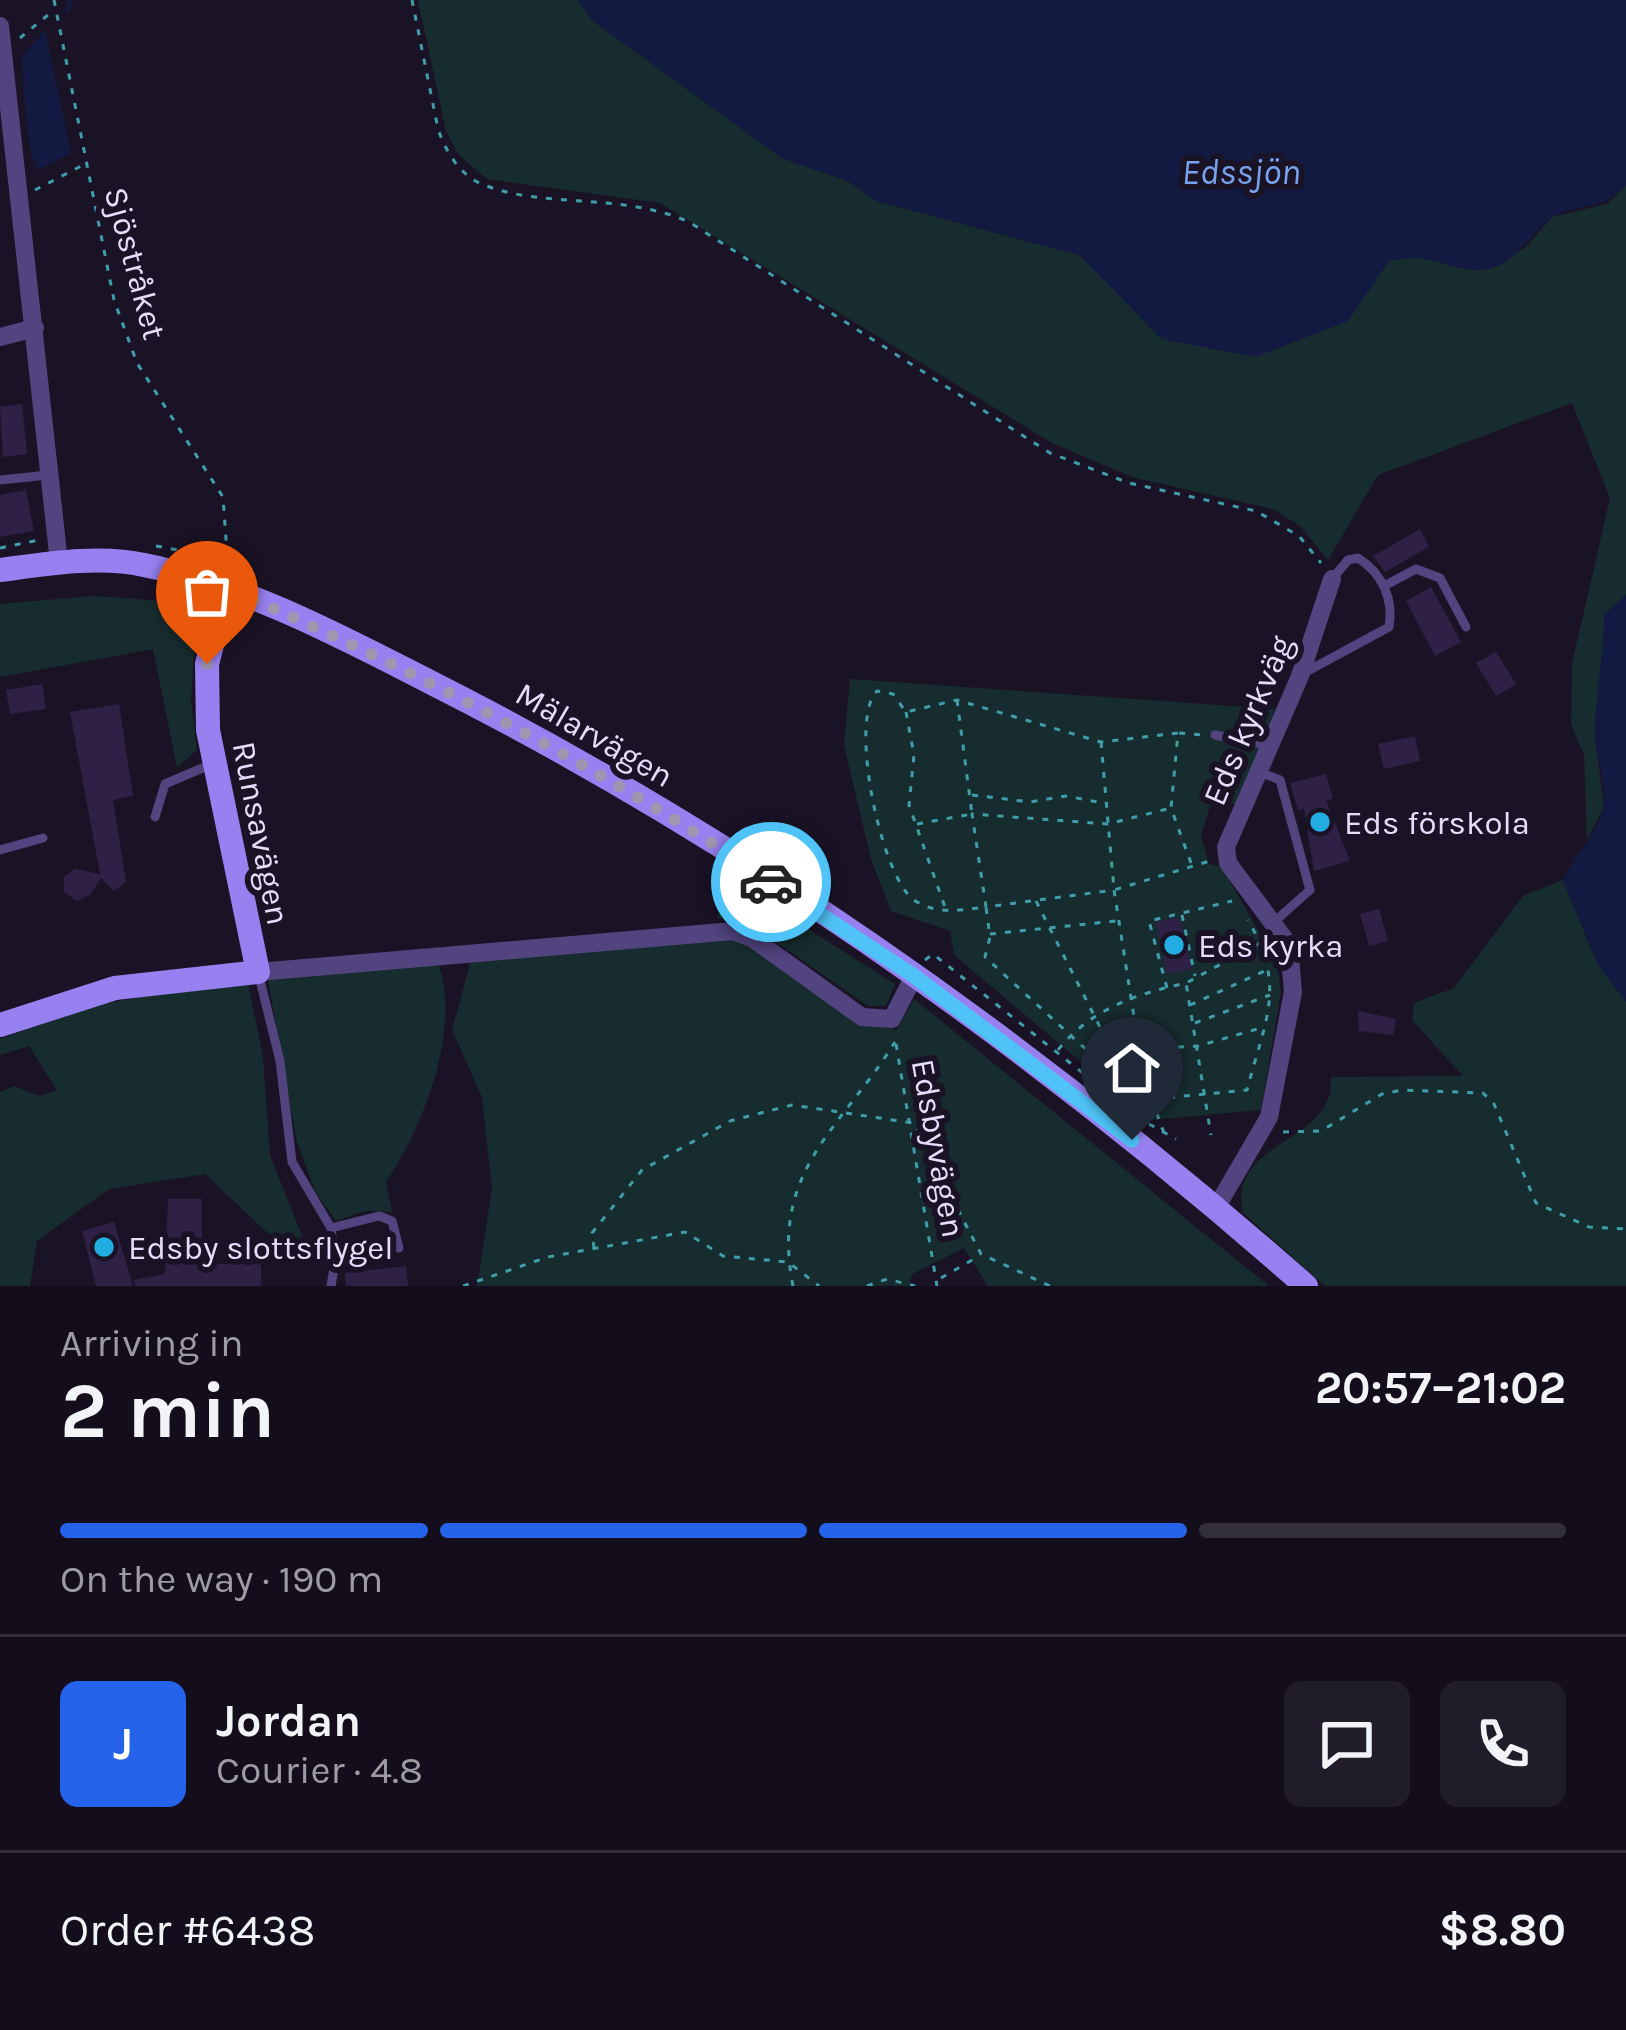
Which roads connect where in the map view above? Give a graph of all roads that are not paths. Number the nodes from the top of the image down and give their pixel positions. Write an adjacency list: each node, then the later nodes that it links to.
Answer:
1 (0, 26): 2 (street)
2 (35, 328): 3 (street); 4 (street)
3 (0, 338)
4 (50, 475): 5 (lane); 6 (street)
5 (0, 480)
6 (59, 562): 7 (main road, Mälarvägen); 10 (main road, Mälarvägen)
7 (0, 570)
8 (1332, 579): 9 (lane); 12 (street, Eds kyrkväg)
9 (1384, 586): 11 (lane); 12 (lane)
10 (227, 588): 15 (main road, Runsavägen); 22 (main road, Mälarvägen)
11 (1466, 627)
12 (1300, 676): 14 (street, Eds kyrkväg)
13 (1215, 735): 14 (lane)
14 (1270, 745): 16 (street, Eds kyrkväg)
15 (214, 763): 17 (lane); 21 (main road, Runsavägen)
16 (1259, 772): 20 (street, Eds kyrkväg); 20 (lane)
17 (155, 817)
18 (43, 838): 19 (lane)
19 (0, 850)
20 (1274, 922): 24 (street, Eds kyrkväg)
21 (258, 972): 22 (street); 23 (main road, Runsavägen); 25 (lane)
22 (914, 976): 24 (main road, Mälarvägen)
23 (0, 1025)
24 (1216, 1208): 28 (main road, Mälarvägen)
25 (331, 1228): 26 (lane); 27 (lane)
26 (399, 1248)
27 (331, 1286)
28 (1306, 1286)

